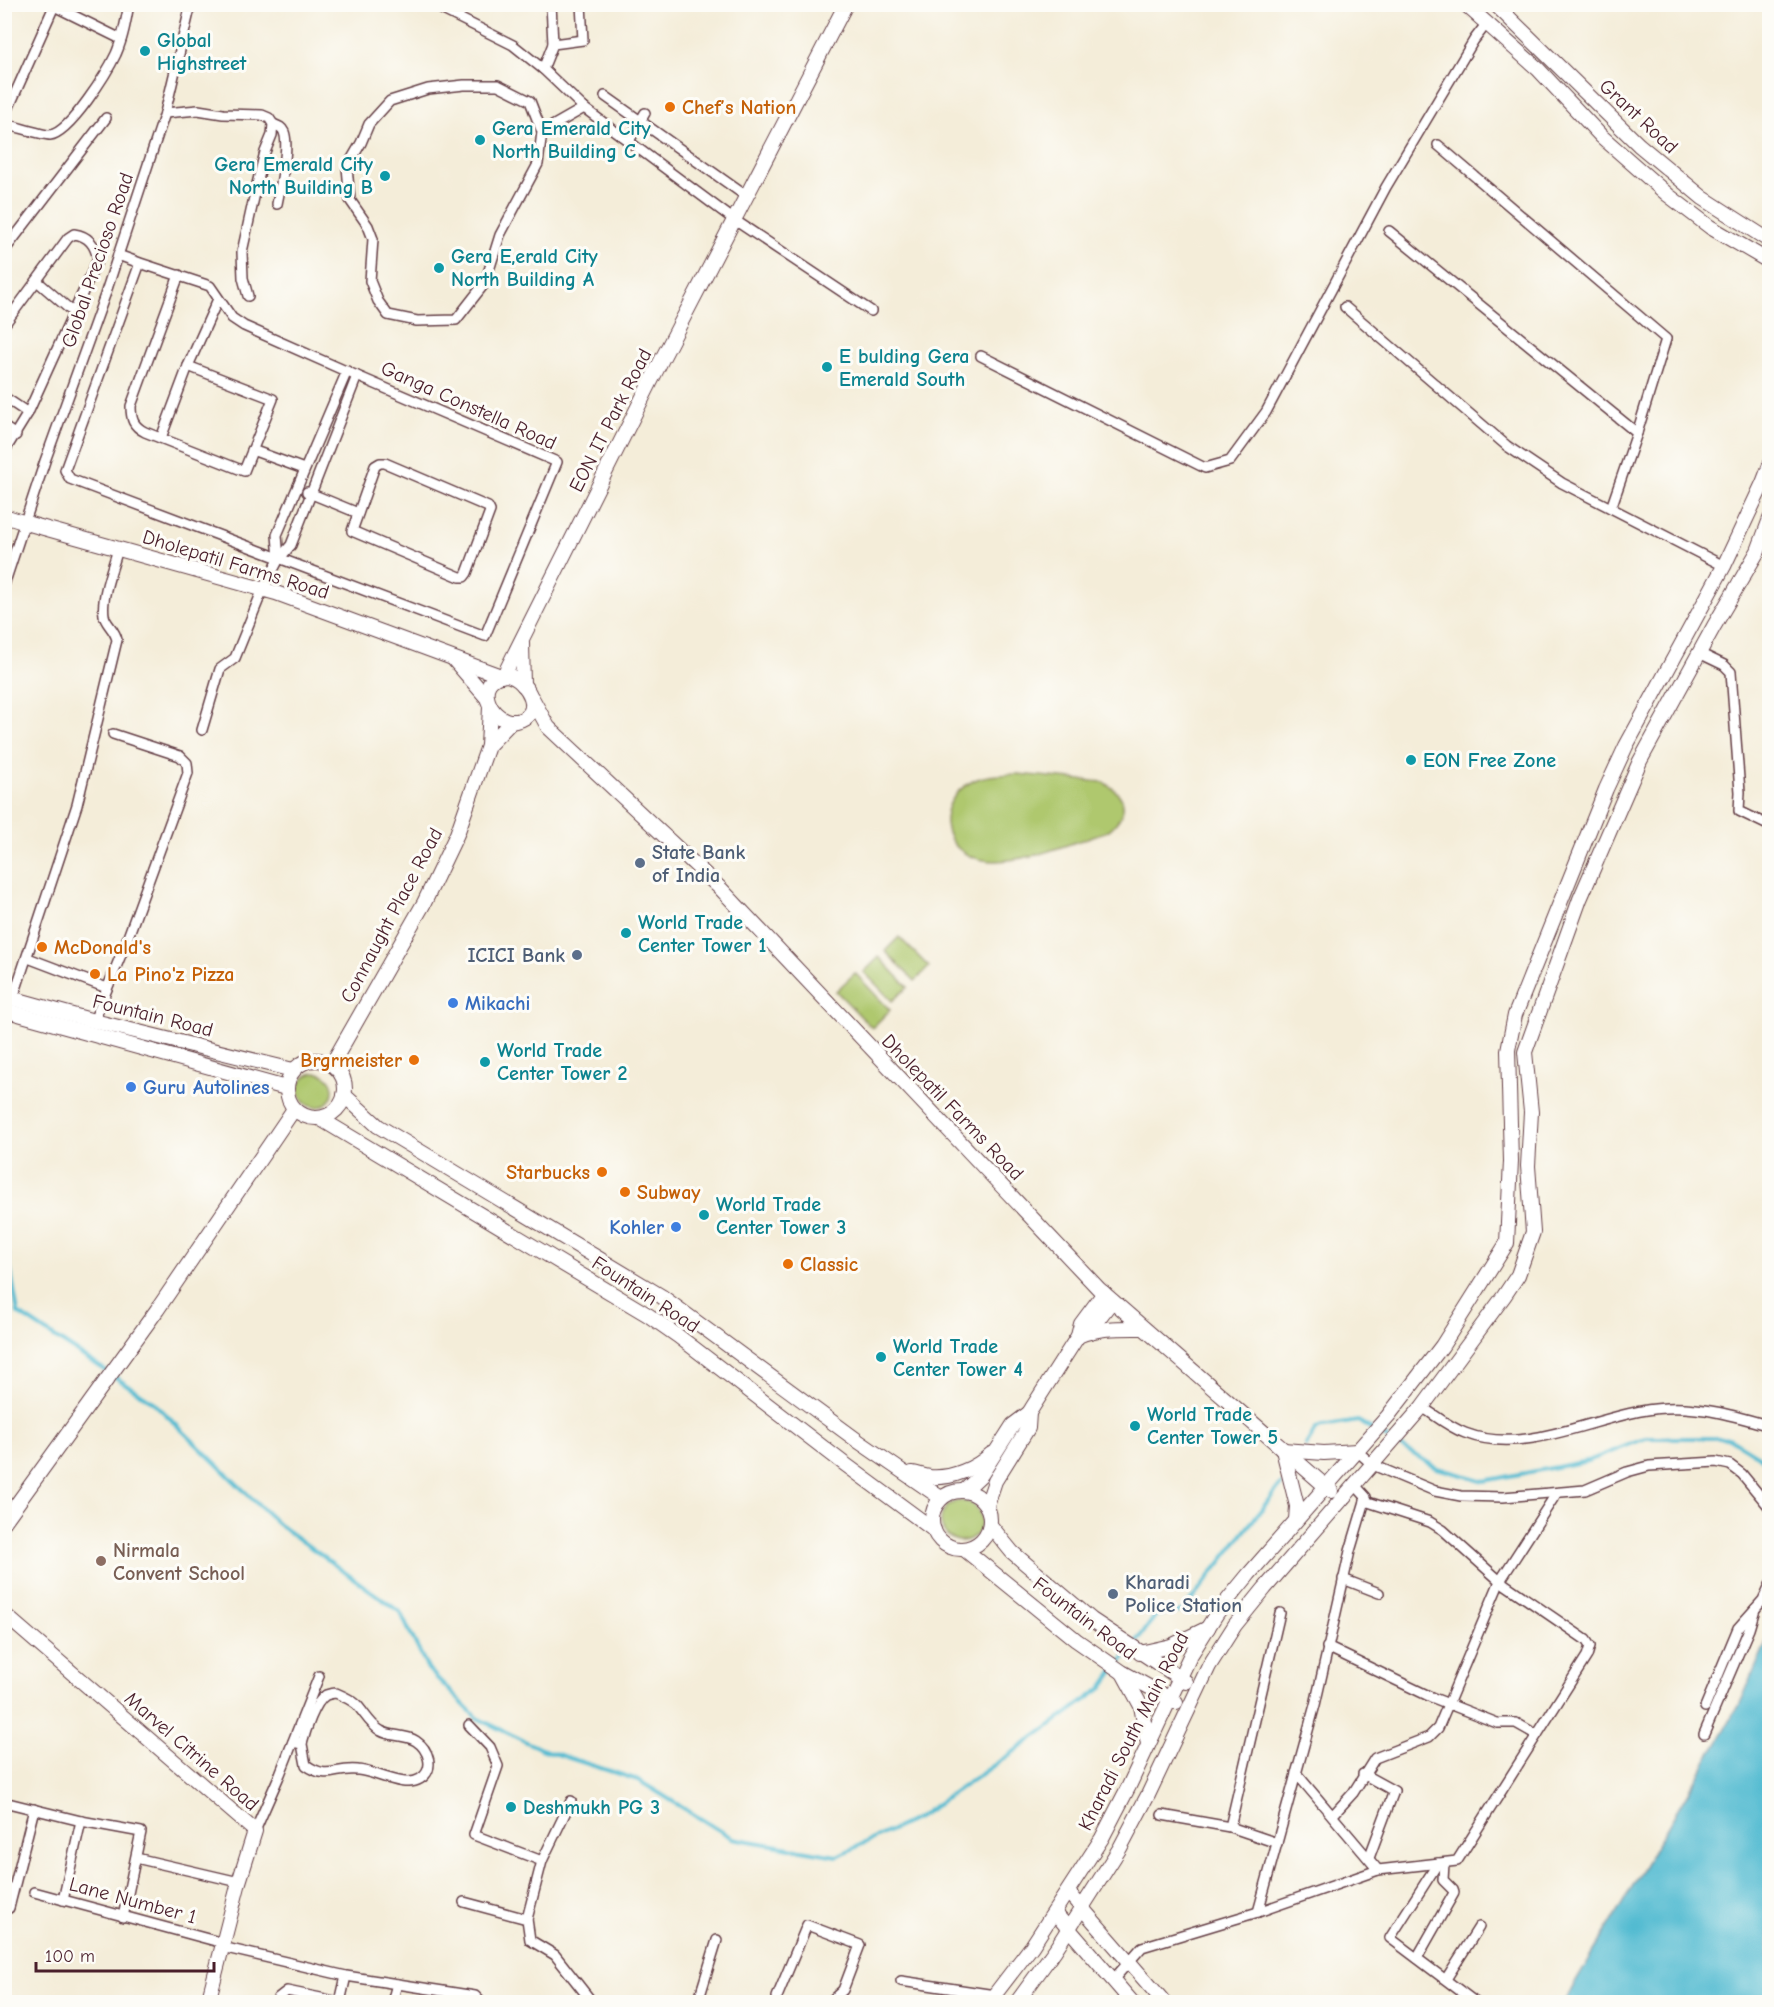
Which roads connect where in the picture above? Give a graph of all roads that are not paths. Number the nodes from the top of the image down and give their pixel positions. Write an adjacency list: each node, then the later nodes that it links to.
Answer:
1 (129, 4): 11 (street)
2 (191, 4): 16 (street, Global Precioso Road)
3 (431, 4): 13 (street)
4 (551, 4): 12 (street)
5 (581, 4): 12 (street)
6 (846, 4): 23 (street, EON IT Park Road)
7 (1465, 4): 10 (street, Grant Road)
8 (54, 5): 11 (street); 11 (street)
9 (1501, 6): 10 (street); 27 (street, Grant Road)
10 (1487, 23): 30 (street, Grant Road); 40 (street)
11 (121, 39)
12 (553, 45): 13 (street)
13 (543, 69): 15 (street)
14 (605, 96): 17 (street)
15 (584, 108): 20 (street); 21 (street)
16 (165, 113): 19 (street); 29 (street, Global Precioso Road)
17 (642, 117): 21 (street); 23 (street)
18 (106, 118): 28 (street)
19 (273, 124): 24 (street); 34 (street)
20 (542, 132): 20 (street)
21 (629, 141): 25 (street)
22 (1438, 145): 47 (street)
23 (746, 196): 25 (street, EON IT Park Road)
24 (277, 204)
25 (734, 219): 37 (street); 66 (street, EON IT Park Road)
26 (1389, 231): 47 (street)
27 (1770, 241)
28 (4, 251)
29 (118, 255): 31 (street, Ganga Constella Road); 60 (street, Global Precioso Road)
30 (1770, 262)
31 (140, 263): 32 (street, Ganga Constella Road); 62 (street, Ganga Constella Road)
32 (178, 275): 35 (street, Ganga Constella Road); 49 (street)
33 (37, 281): 38 (street); 38 (street); 39 (street)
34 (248, 296)
35 (218, 299): 41 (street); 42 (street, Ganga Constella Road)
36 (1345, 307): 56 (street)
37 (871, 311)
38 (74, 314): 45 (street)
39 (4, 325)
40 (981, 356)
41 (188, 366): 49 (street); 50 (street)
42 (346, 371): 43 (street, Ganga Constella Road); 53 (street, Ganga Constella Road)
43 (357, 376): 55 (street, Ganga Constella Road); 62 (street, Ganga Constella Road)
44 (4, 397): 45 (street)
45 (28, 413): 48 (street)
46 (4, 427): 48 (street)
47 (1638, 433): 56 (street)
48 (16, 435): 51 (street)
49 (161, 438): 50 (street)
50 (252, 450): 53 (street)
51 (4, 452)
52 (1770, 465): 63 (street, Kharadi South Main Road)
53 (304, 469): 54 (street, Ganga Constella Road)
54 (296, 489): 55 (street); 62 (street, Ganga Constella Road)
55 (311, 493): 57 (street); 62 (street, Ganga Constella Road)
56 (1611, 508): 63 (street)
57 (358, 513): 57 (street)
58 (4, 516): 60 (street, Dholepatil Farms Road)
59 (1770, 519): 67 (street, Kharadi South Main Road)
60 (26, 523): 61 (street, Dholepatil Farms Road); 64 (street, Global Precioso Road)
61 (118, 549): 65 (street, Dholepatil Farms Road); 81 (street)
62 (279, 559): 65 (street, Ganga Constella Road)
63 (1724, 566): 78 (street, Kharadi South Main Road)
64 (4, 585)
65 (263, 589): 68 (street, Dholepatil Farms Road); 75 (street, Ganga Constella Road)
66 (521, 638): 69 (street, EON IT Park Road); 70 (street)
67 (1699, 653): 79 (street); 80 (street, Kharadi South Main Road)
68 (453, 659): 69 (street, Dholepatil Farms Road); 72 (street, Dholepatil Farms Road)
69 (502, 676): 70 (street); 72 (street)
70 (523, 684): 71 (street)
71 (532, 698): 73 (street); 74 (street, Dholepatil Farms Road)
72 (488, 702): 73 (street); 77 (street, Connaught Place Road)
73 (516, 720): 74 (street, Dholepatil Farms Road); 77 (street, Connaught Place Road)
74 (548, 727): 92 (street, Dholepatil Farms Road)
75 (202, 730)
76 (113, 734): 82 (street)
77 (488, 746): 86 (street, Connaught Place Road)
78 (1591, 826): 80 (street); 97 (street, Kharadi South Main Road)
79 (1770, 826)
80 (1609, 833): 95 (street, Kharadi South Main Road)
81 (28, 958): 82 (street); 83 (street)
82 (107, 988): 85 (street)
83 (9, 997): 85 (street, Fountain Road)
84 (4, 1010): 88 (street, Fountain Road)
85 (94, 1021): 87 (street, Fountain Road)
86 (332, 1064): 87 (street); 89 (street)
87 (293, 1070): 88 (street)
88 (286, 1088): 90 (street)
89 (344, 1095): 91 (street); 104 (street, Fountain Road)
90 (294, 1109): 91 (street, Fountain Road); 115 (street)
91 (320, 1118): 117 (street, Fountain Road)
92 (1108, 1297): 93 (street, Dholepatil Farms Road); 94 (street)
93 (1143, 1328): 94 (street); 102 (street, Dholepatil Farms Road)
94 (1084, 1334): 96 (street)
95 (1422, 1407): 98 (street); 99 (street, Kharadi South Main Road)
96 (1029, 1413): 101 (street); 112 (street)
97 (1384, 1421): 99 (street); 100 (street, Kharadi South Main Road)
98 (1770, 1426)
99 (1400, 1433): 103 (street, Kharadi South Main Road)
100 (1362, 1447): 102 (street); 103 (street); 106 (street, Kharadi South Main Road)
101 (997, 1449): 104 (street); 107 (street)
102 (1283, 1450): 106 (street, Dholepatil Farms Road); 114 (street)
103 (1373, 1465): 105 (street, Kharadi South Main Road); 108 (street)
104 (904, 1472): 109 (street, Fountain Road)
105 (1355, 1485): 110 (street, Kharadi South Main Road); 111 (street)
106 (1326, 1487): 110 (street, Dholepatil Farms Road); 114 (street, Kharadi South Main Road)
107 (965, 1490): 109 (street); 112 (street)
108 (1556, 1494): 113 (street); 120 (street)
109 (941, 1498): 117 (street)
110 (1342, 1500): 132 (street, Kharadi South Main Road)
111 (1365, 1501): 119 (street); 120 (street)
112 (987, 1505): 116 (street)
113 (1770, 1508)
114 (1296, 1520): 126 (street, Kharadi South Main Road)
115 (4, 1522)
116 (990, 1525): 118 (street); 128 (street, Fountain Road)
117 (934, 1530): 118 (street, Fountain Road)
118 (964, 1549): 129 (street, Fountain Road)
119 (1343, 1579): 122 (street); 127 (street)
120 (1500, 1581): 134 (street); 139 (street)
121 (1770, 1586): 123 (street)
122 (1379, 1593)
123 (1755, 1609): 135 (street); 138 (street)
124 (4, 1614): 151 (street, Marvel Citrine Road)
125 (1280, 1614): 150 (street)
126 (1208, 1628): 128 (street); 131 (street, Kharadi South Main Road)
127 (1327, 1647): 134 (street); 142 (street)
128 (1138, 1651): 131 (street, Fountain Road)
129 (1121, 1671): 133 (street, Fountain Road); 141 (street)
130 (319, 1676): 140 (street, Marvel Citrine Road)
131 (1180, 1678): 132 (street, Fountain Road); 133 (street, Kharadi South Main Road)
132 (1198, 1689): 136 (street, Kharadi South Main Road)
133 (1170, 1698): 136 (street, Fountain Road); 141 (street, Kharadi South Main Road)
134 (1449, 1704): 139 (street); 143 (street)
135 (1705, 1707)
136 (1189, 1709): 164 (street, Kharadi South Main Road)
137 (469, 1725): 155 (street)
138 (1704, 1734)
139 (1537, 1735): 156 (street)
140 (297, 1743): 140 (street); 151 (street, Marvel Citrine Road)
141 (1148, 1744): 160 (street, Kharadi South Main Road)
142 (1296, 1773): 148 (street); 152 (street)
143 (1364, 1774): 148 (street); 154 (street)
144 (4, 1802): 146 (street)
145 (571, 1802): 155 (street)
146 (34, 1809): 149 (street); 163 (street)
147 (1162, 1815): 150 (street)
148 (1333, 1815): 154 (street)
149 (81, 1821): 153 (street); 161 (street)
150 (1230, 1827): 152 (street)
151 (255, 1831): 158 (street)
152 (1277, 1843): 165 (street)
153 (136, 1858): 158 (street); 167 (street)
154 (1369, 1858): 157 (street)
155 (542, 1861): 168 (street)
156 (1441, 1863): 157 (street); 173 (street); 173 (street)
157 (1378, 1870): 165 (street)
158 (239, 1882): 172 (street)
159 (34, 1892): 161 (street, Lane Number 1)
160 (1068, 1892): 164 (street); 166 (street, Kharadi South Main Road)
161 (63, 1900): 167 (street, Lane Number 1)
162 (464, 1902): 168 (street)
163 (9, 1908)
164 (1082, 1910): 170 (street, Kharadi South Main Road); 174 (street)
165 (1258, 1912): 174 (street)
166 (1055, 1913): 170 (street); 181 (street, Kharadi South Main Road)
167 (123, 1917): 172 (street, Lane Number 1)
168 (527, 1919): 187 (street)
169 (1479, 1927): 176 (street)
170 (1068, 1930): 177 (street); 190 (street, Kharadi South Main Road)
171 (717, 1940): 188 (street)
172 (222, 1945): 175 (street, Lane Number 1); 182 (street)
173 (1417, 1958): 176 (street)
174 (1127, 1962): 177 (street); 192 (street)
175 (346, 1976): 179 (street, Lane Number 1); 184 (street)
176 (1446, 1980): 193 (street)
177 (1112, 1981): 191 (street)
178 (901, 1982): 181 (street)
179 (397, 1984): 185 (street); 186 (street, Lane Number 1)
180 (777, 1997): 189 (street)
181 (992, 1999)
182 (208, 2002)
183 (276, 2002): 184 (street)
184 (340, 2002)
185 (392, 2002)
186 (478, 2002)
187 (592, 2002)
188 (698, 2002)
189 (830, 2002)
190 (1017, 2002)
191 (1132, 2002)
192 (1164, 2002)
193 (1475, 2002)

